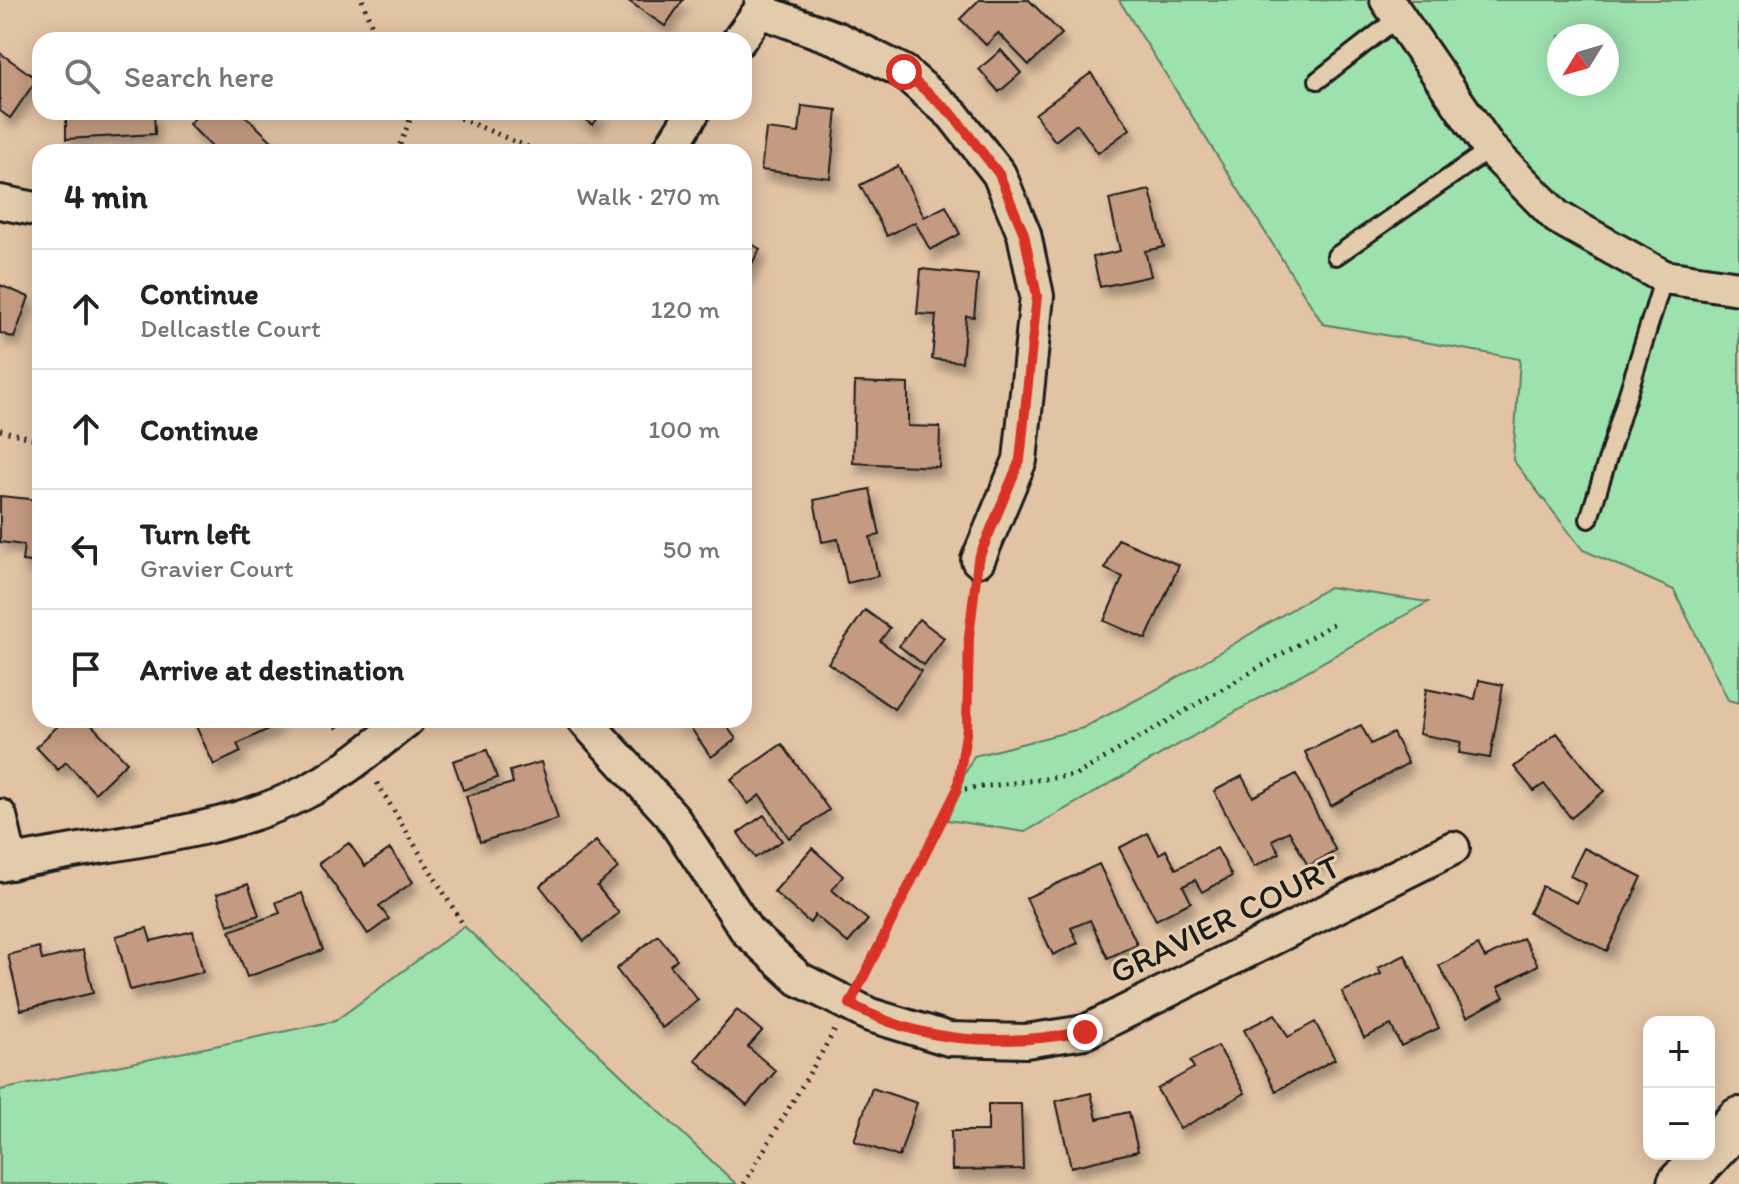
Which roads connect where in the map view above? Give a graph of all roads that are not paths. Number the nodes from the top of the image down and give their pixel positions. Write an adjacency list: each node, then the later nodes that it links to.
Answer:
1 (761, 5): 3 (street); 14 (street)
2 (1393, 8): 4 (lane); 7 (street)
3 (744, 32)
4 (1318, 80)
5 (688, 120): 6 (street)
6 (673, 144)
7 (1490, 149): 10 (lane); 11 (street)
8 (0, 202): 9 (street)
9 (32, 208)
10 (1336, 256)
11 (1664, 277): 12 (street); 13 (lane)
12 (1739, 288)
13 (1589, 519)
14 (978, 560)
15 (397, 728): 19 (street)
16 (591, 728): 18 (street, GRAVIER COURT)
17 (0, 816): 19 (street)
18 (1453, 848)
19 (5, 864)
20 (1739, 1120): 21 (street)
21 (1692, 1171)

